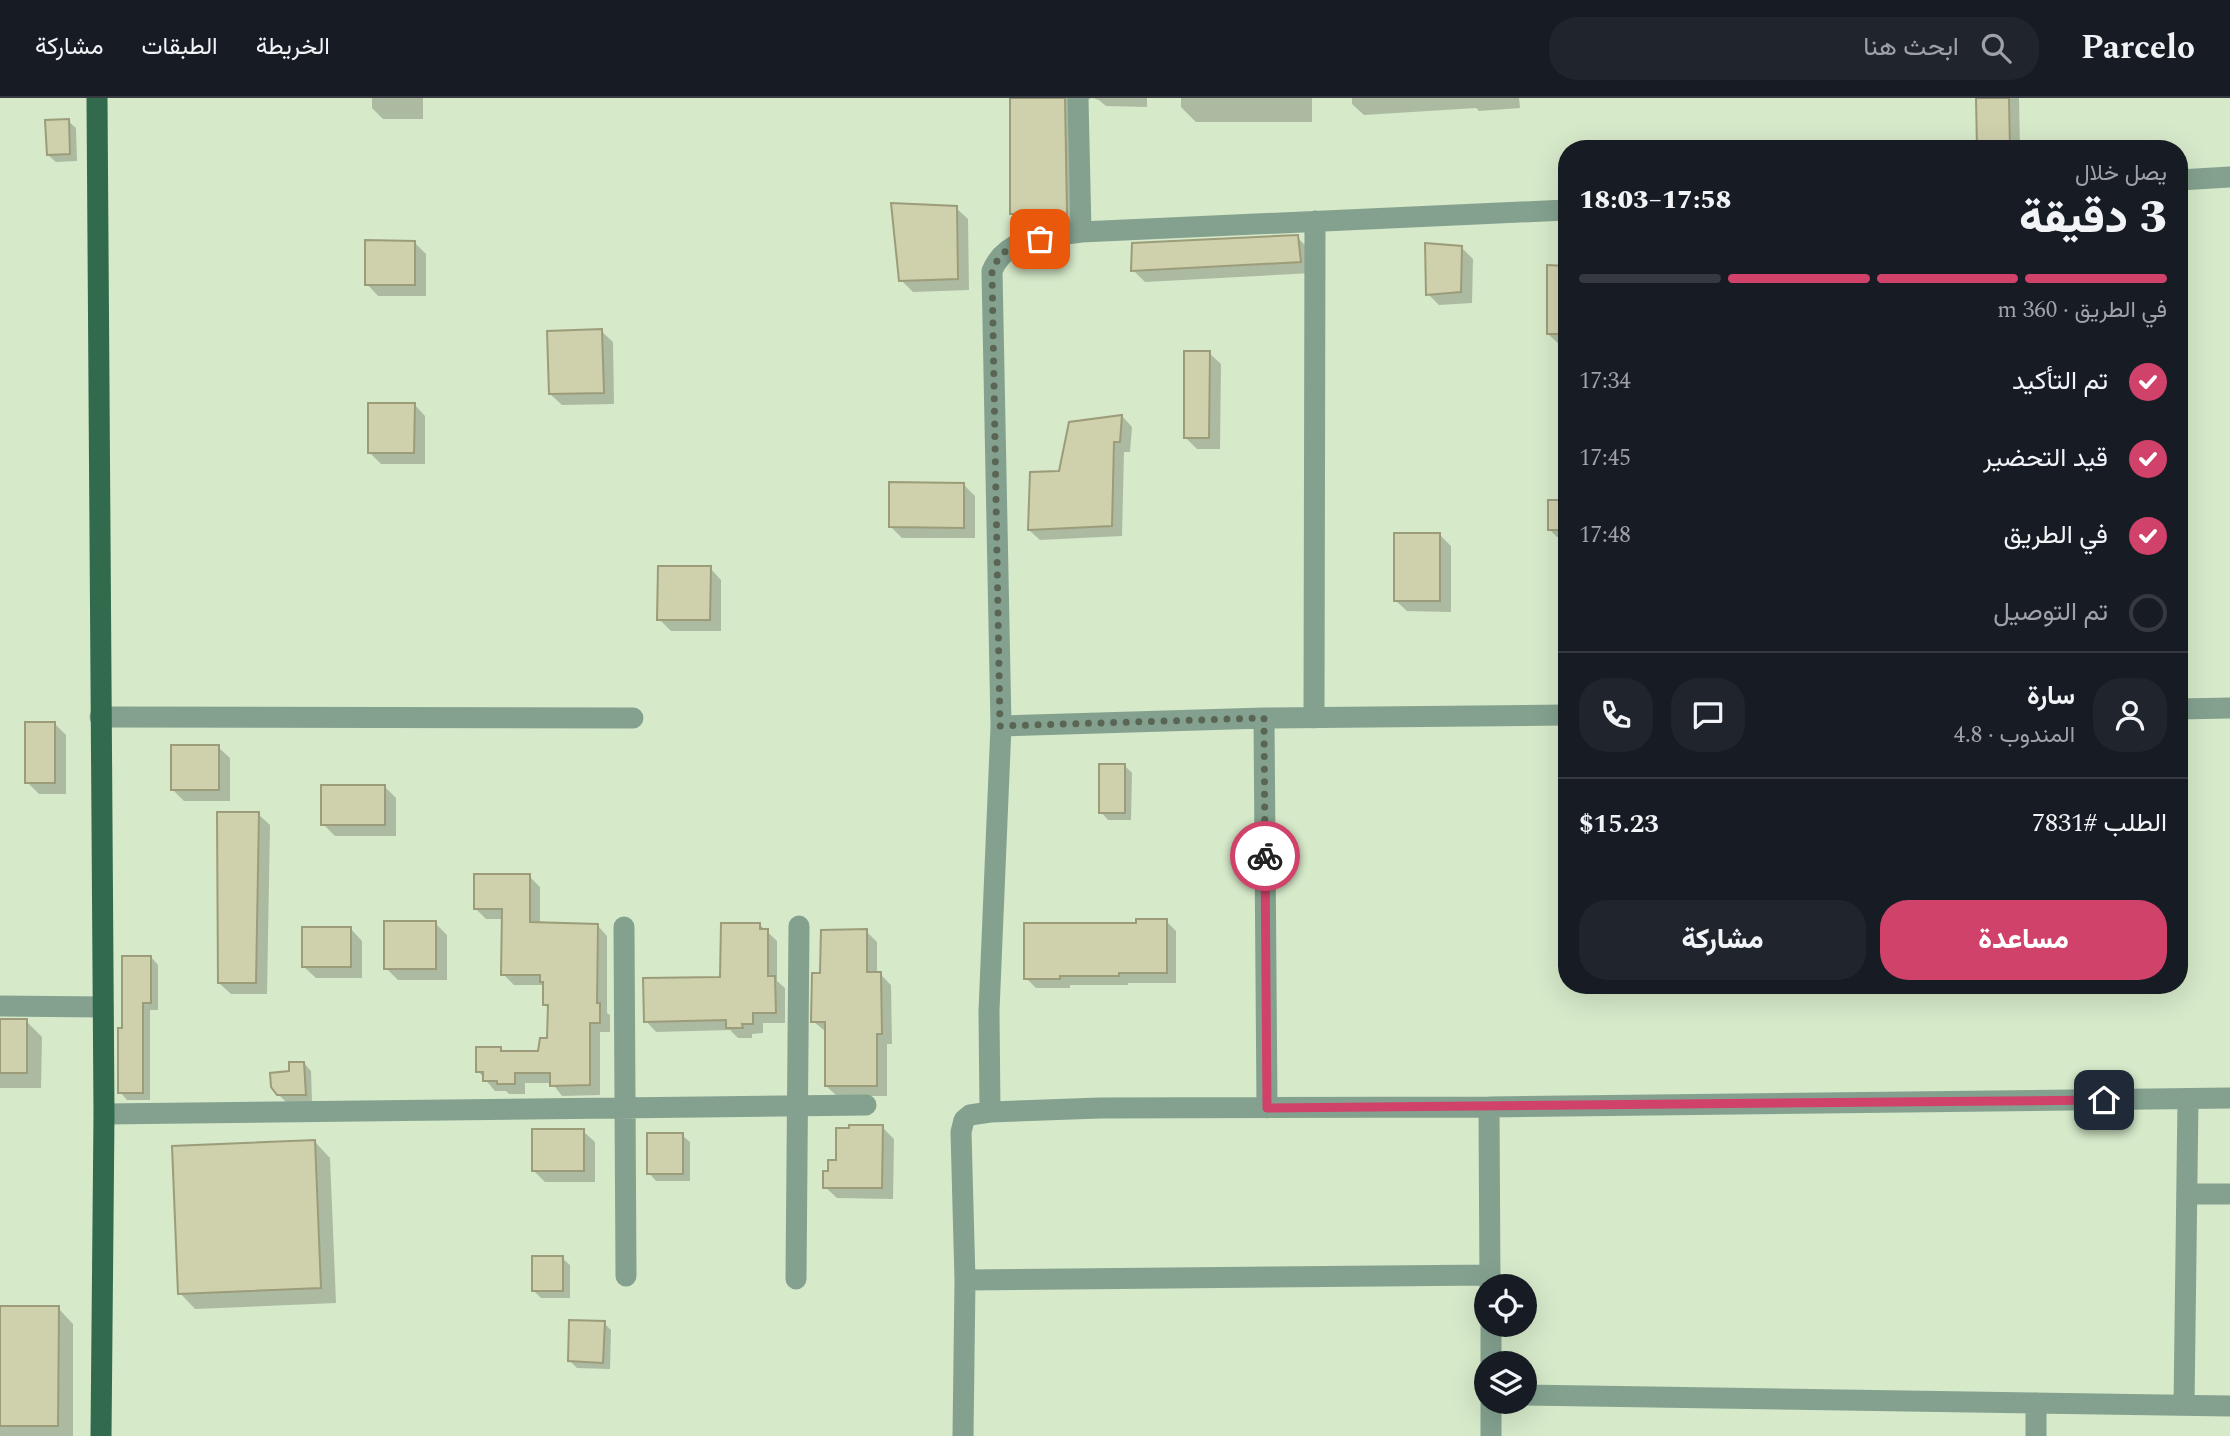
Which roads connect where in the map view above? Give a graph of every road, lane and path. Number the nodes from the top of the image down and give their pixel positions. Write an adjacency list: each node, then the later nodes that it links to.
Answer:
1 (97, 98): 11 (main road)
2 (1078, 98): 7 (street)
3 (2230, 177): 4 (street)
4 (2188, 179)
5 (1558, 210): 6 (street)
6 (1315, 221): 7 (street); 14 (street)
7 (1082, 232): 15 (street)
8 (2230, 708): 9 (street)
9 (2188, 709)
10 (1558, 715): 14 (street)
11 (100, 717): 12 (street); 19 (main road)
12 (633, 718)
13 (1264, 718): 14 (street); 15 (street); 26 (street)
14 (1314, 718)
15 (1000, 726): 27 (street)
16 (799, 926): 22 (street)
17 (624, 927): 24 (street)
18 (0, 1006): 19 (street)
19 (103, 1007): 28 (main road)
20 (2230, 1098): 21 (street)
21 (2188, 1099): 25 (street); 29 (street)
22 (798, 1105): 23 (street); 24 (street); 33 (street)
23 (866, 1105)
24 (626, 1107): 28 (street); 32 (street)
25 (1489, 1107): 26 (street); 31 (street)
26 (1267, 1108): 27 (street)
27 (990, 1112): 34 (street)
28 (104, 1114): 41 (main road)
29 (2187, 1194): 30 (street); 38 (street)
30 (2230, 1194)
31 (1490, 1274)
32 (626, 1276)
33 (796, 1279)
34 (965, 1280): 35 (street); 42 (street)
35 (1474, 1280)
36 (1537, 1395): 37 (street)
37 (2035, 1403): 38 (street); 44 (street)
38 (2184, 1405): 39 (street)
39 (2230, 1406)
40 (1491, 1414): 43 (street)
41 (101, 1436)
42 (964, 1436)
43 (1491, 1436)
44 (2036, 1436)

